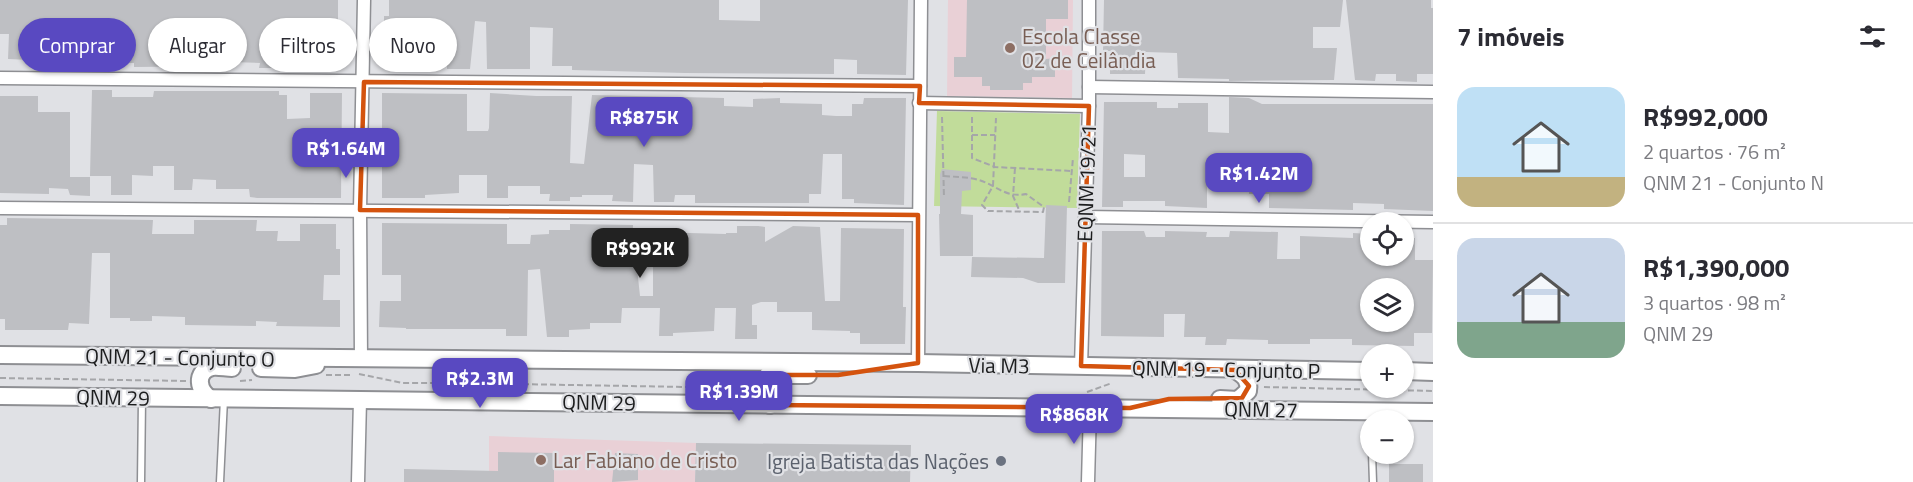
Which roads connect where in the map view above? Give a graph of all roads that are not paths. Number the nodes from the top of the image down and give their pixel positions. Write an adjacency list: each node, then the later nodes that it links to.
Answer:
1 (364, 0): 5 (street)
2 (921, 0): 6 (street)
3 (1089, 0): 7 (street, EQNM 19/21)
4 (0, 78): 5 (street)
5 (364, 82): 6 (street); 12 (street)
6 (920, 86): 9 (street)
7 (1089, 87): 8 (street); 10 (street, EQNM 19/21)
8 (1433, 92)
9 (918, 103): 10 (street); 13 (street)
10 (1089, 106): 14 (street, EQNM 19/21)
11 (0, 208): 12 (street)
12 (360, 210): 13 (street); 17 (street)
13 (918, 215): 19 (street)
14 (1085, 217): 15 (street); 21 (street, EQNM 19/21)
15 (1433, 222)
16 (0, 355): 17 (main road, QNM 21 - Conjunto O)
17 (356, 358): 18 (main road); 28 (main road)
18 (486, 361): 20 (main road); 30 (main road)
19 (918, 363): 20 (main road, Via M3); 21 (main road, Via M3)
20 (889, 364): 32 (main road)
21 (1081, 366): 22 (main road, QNM 19 - Conjunto P)
22 (1235, 370): 23 (main road, QNM 19 - Conjunto P); 33 (main road)
23 (1360, 371)
24 (1414, 371): 25 (main road)
25 (1433, 372)
26 (0, 396): 27 (main road, QNM 29)
27 (142, 397): 28 (main road, QNM 29); 38 (lane)
28 (217, 399): 29 (main road, QNM 29); 39 (lane)
29 (360, 400): 30 (main road, QNM 29); 40 (street)
30 (388, 400): 32 (main road, QNM 29)
31 (1088, 401): 32 (main road, QNM 29); 33 (main road, QNM 27); 41 (street)
32 (770, 405)
33 (1130, 408): 36 (main road, QNM 27)
34 (1433, 412): 35 (main road, QNM 27)
35 (1414, 413)
36 (1360, 415)
37 (1372, 464): 42 (lane)
38 (141, 482)
39 (220, 482)
40 (358, 482)
41 (1088, 482)
42 (1372, 482)

